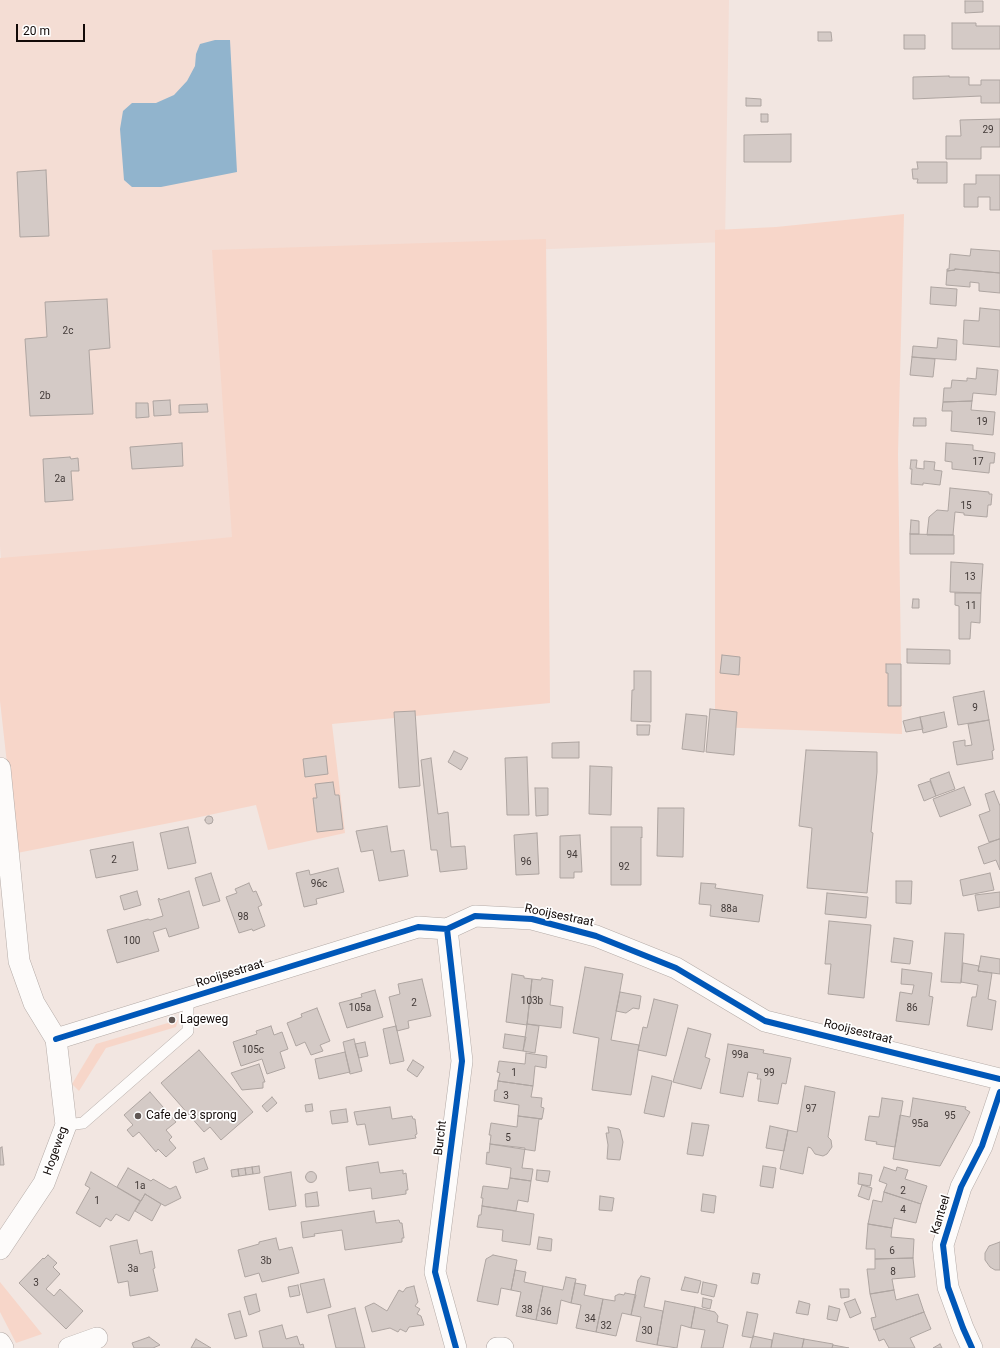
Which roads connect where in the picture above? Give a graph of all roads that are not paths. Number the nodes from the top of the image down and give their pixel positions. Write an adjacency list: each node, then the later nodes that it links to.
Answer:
1 (0, 768): 4 (street)
2 (447, 929): 3 (street, Rooijsestraat); 5 (street, Rooijsestraat); 13 (street, Burcht)
3 (188, 998): 4 (street, Rooijsestraat); 7 (lane, Rooijsestraat)
4 (56, 1038): 7 (street, Hogeweg)
5 (1000, 1079)
6 (1000, 1092): 16 (street, Kanteel)
7 (66, 1125): 8 (street, Hogeweg)
8 (0, 1249)
9 (97, 1338): 12 (street)
10 (0, 1343): 11 (street)
11 (2, 1348)
12 (69, 1348)
13 (456, 1348)
14 (497, 1348): 15 (street)
15 (503, 1348)
16 (972, 1348)

